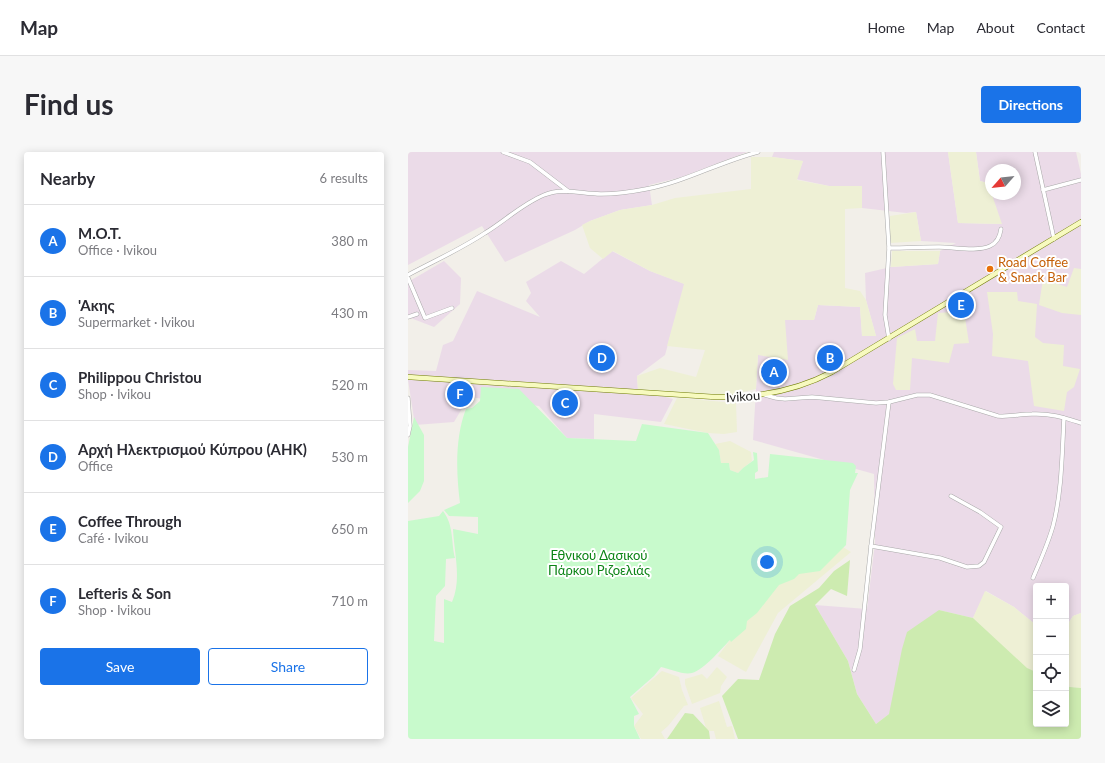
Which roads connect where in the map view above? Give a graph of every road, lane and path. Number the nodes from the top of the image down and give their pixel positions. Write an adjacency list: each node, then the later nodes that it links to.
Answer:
1 (503, 152): 6 (street)
2 (758, 152): 6 (street)
3 (883, 152): 11 (street)
4 (1035, 152): 7 (street)
5 (1081, 180): 7 (street)
6 (568, 190): 12 (street)
7 (1043, 190): 10 (street)
8 (1081, 222): 10 (street, Ivikou)
9 (1001, 228): 11 (street)
10 (1054, 238): 17 (street, Ivikou)
11 (889, 248): 17 (street)
12 (408, 275)
13 (408, 278): 14 (street)
14 (452, 308)
15 (417, 314): 16 (street)
16 (408, 317)
17 (889, 339): 19 (street, Ivikou)
18 (408, 377): 19 (street, Ivikou)
19 (765, 394): 21 (street)
20 (408, 398): 24 (street)
21 (889, 402): 22 (street); 26 (street)
22 (1064, 418): 23 (street); 27 (street)
23 (1081, 423)
24 (408, 436)
25 (952, 496): 26 (street)
26 (871, 546): 28 (street)
27 (1033, 578)
28 (854, 670)

